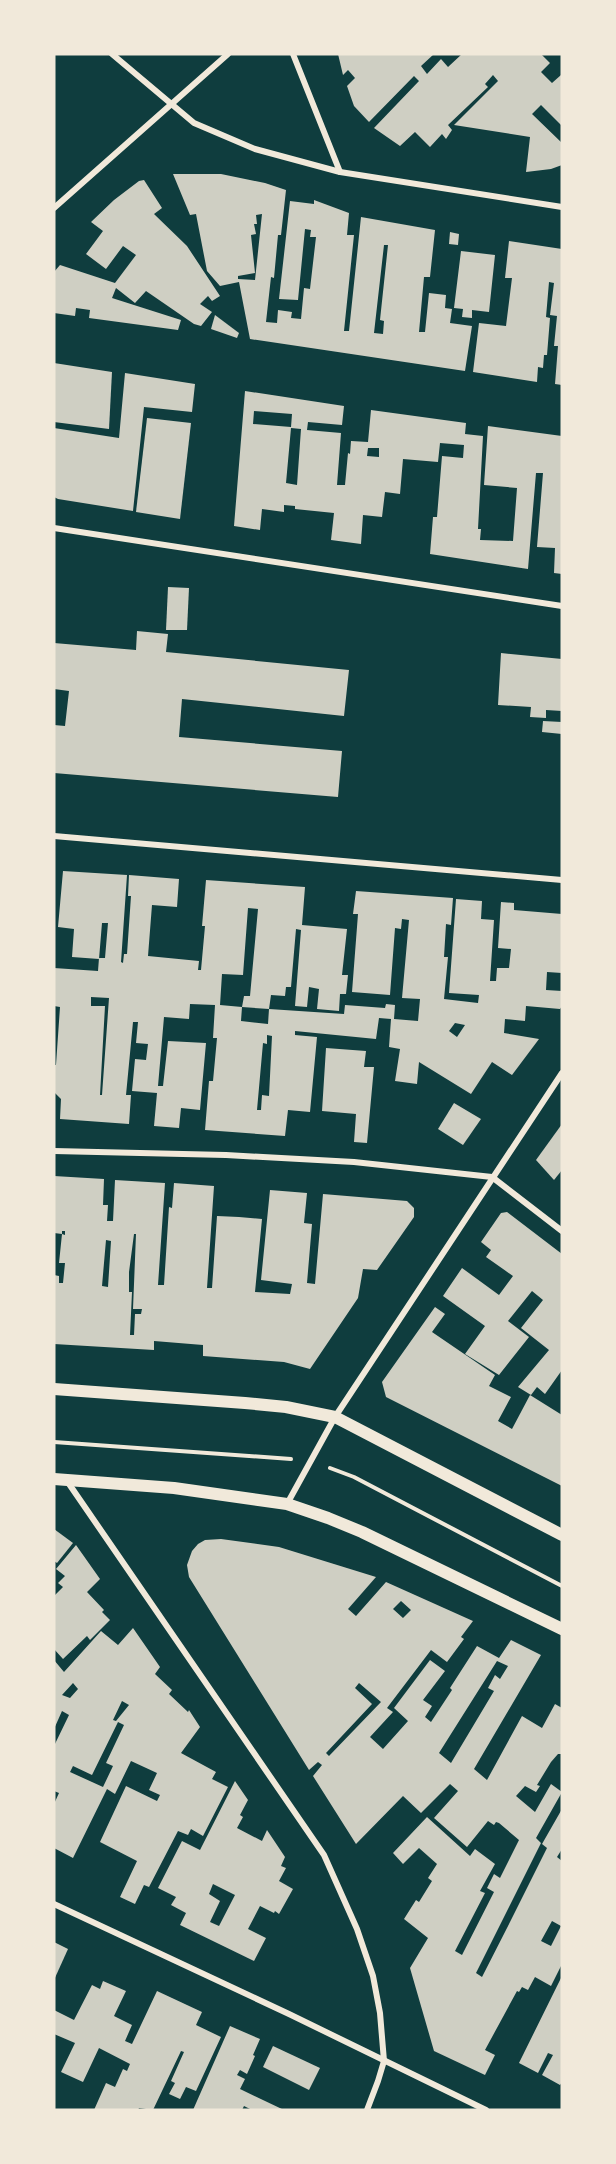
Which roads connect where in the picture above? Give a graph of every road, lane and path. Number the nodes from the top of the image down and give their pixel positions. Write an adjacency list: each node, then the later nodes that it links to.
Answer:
1 (112, 54): 4 (street)
2 (228, 54): 4 (street)
3 (293, 54): 5 (street)
4 (171, 105): 5 (street); 7 (street)
5 (340, 172): 6 (street)
6 (562, 207)
7 (54, 208)
8 (54, 528): 9 (street)
9 (562, 606)
10 (54, 836): 11 (street)
11 (562, 880)
12 (562, 1072): 14 (street)
13 (54, 1150): 14 (street)
14 (492, 1177): 15 (street); 17 (street)
15 (562, 1231)
16 (54, 1389): 17 (main road)
17 (334, 1417): 19 (street); 20 (main road)
18 (60, 1480): 19 (main road); 23 (street)
19 (287, 1504): 21 (main road)
20 (562, 1535)
21 (562, 1629)
22 (54, 1904): 23 (street)
23 (384, 2061): 24 (street); 25 (street)
24 (367, 2110)
25 (486, 2110)

